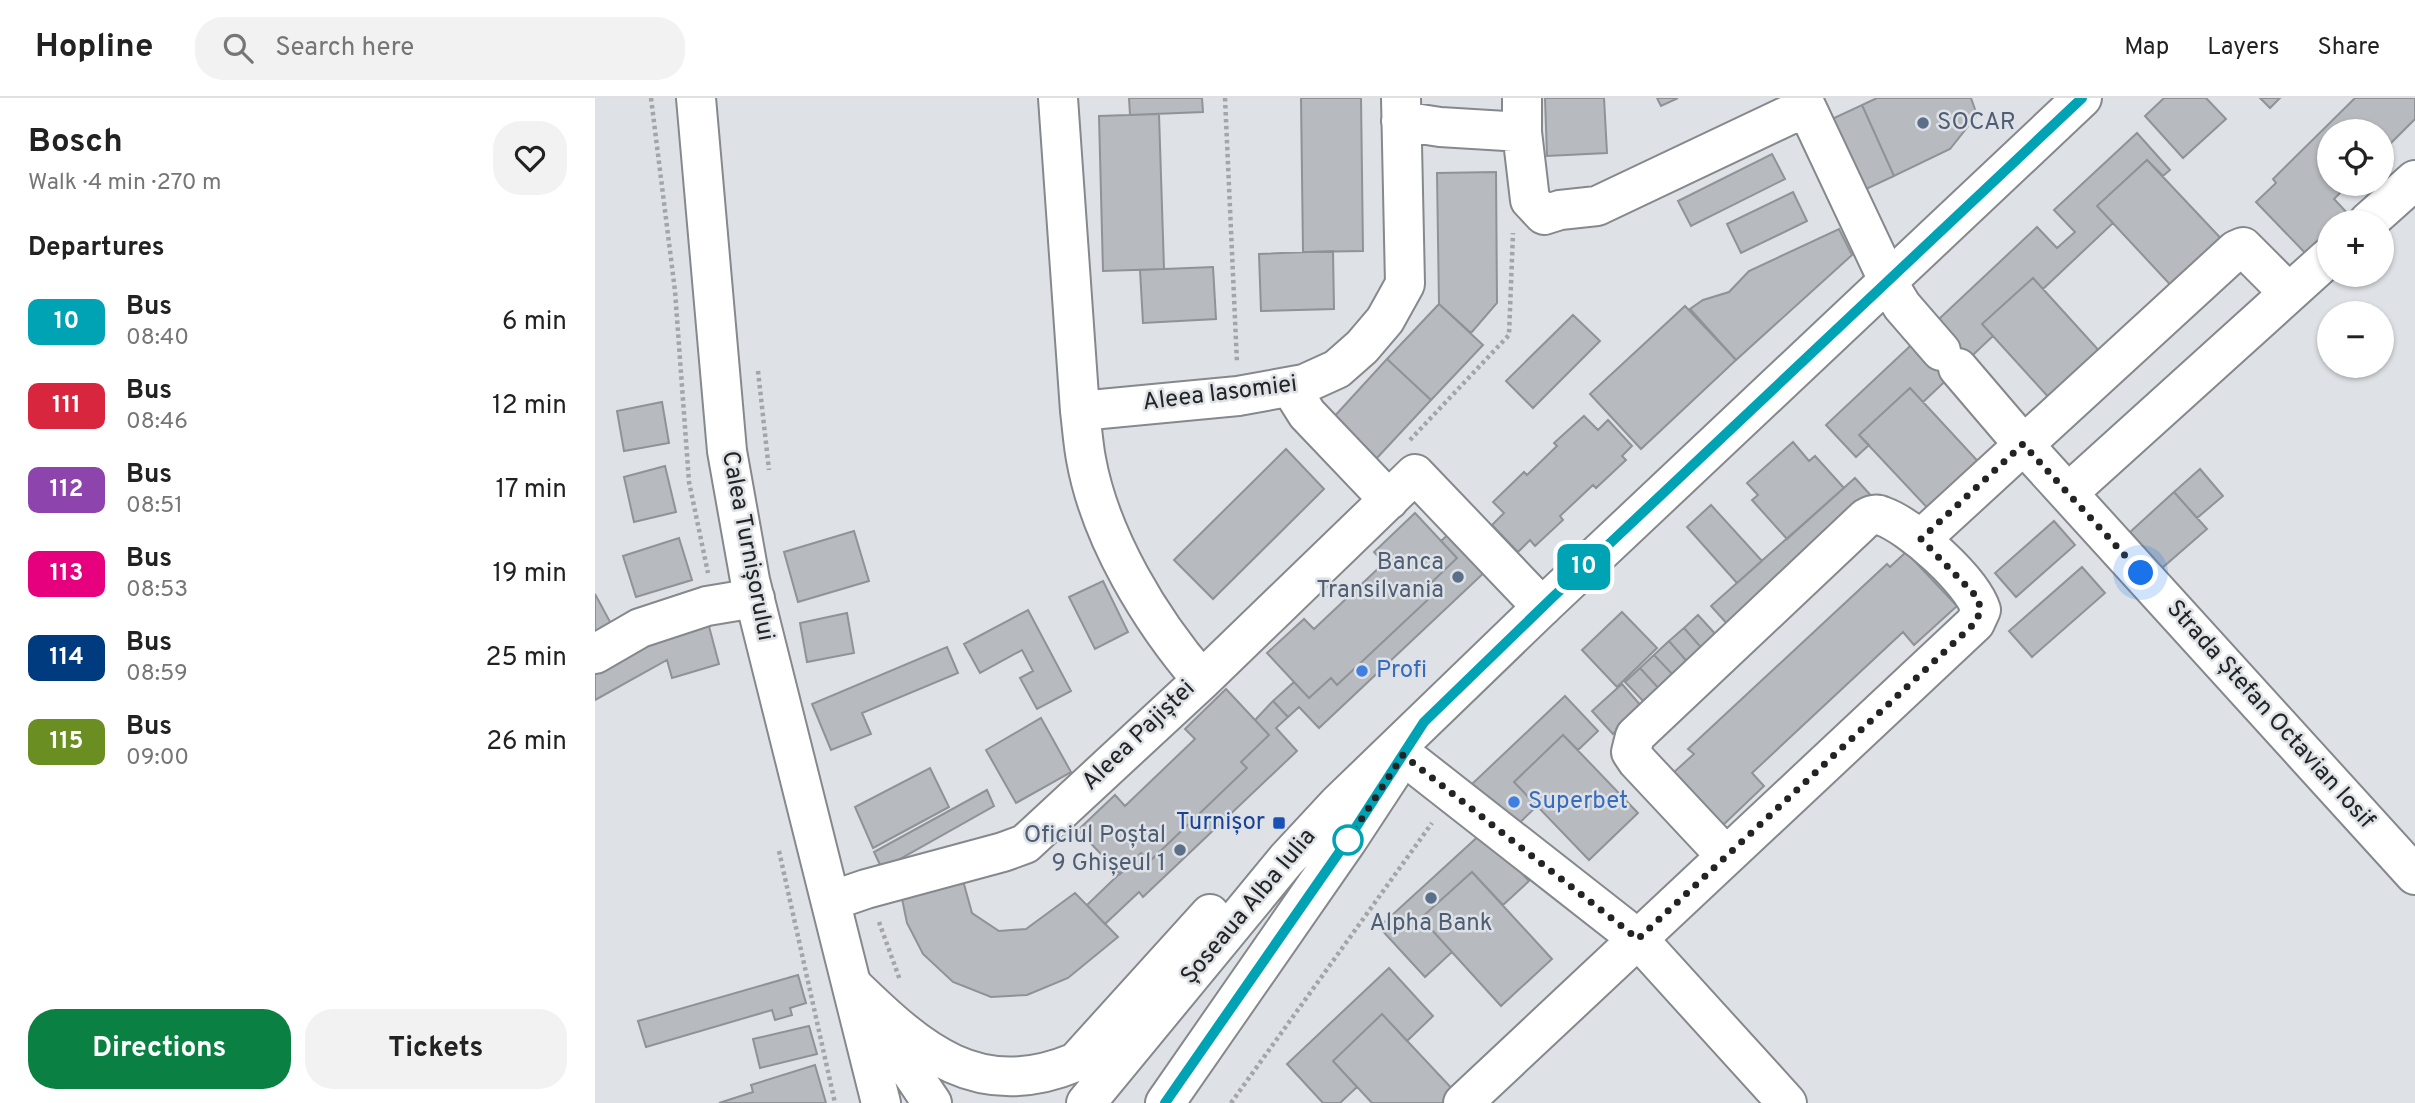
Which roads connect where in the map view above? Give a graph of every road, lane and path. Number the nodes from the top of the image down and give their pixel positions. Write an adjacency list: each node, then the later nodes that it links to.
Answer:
1 (651, 98): 22 (path)
2 (695, 98): 23 (street, Calea Turnișorului)
3 (1058, 98): 17 (street, Aleea Pajiștei)
4 (1225, 98): 16 (path)
5 (2082, 98): 13 (street, Șoseaua Alba Iulia)
6 (1804, 103): 11 (street); 13 (street, Strada Ștefan Octavian Iosif)
7 (1401, 110): 8 (street, Aleea Iasomiei); 15 (street, Aleea Iasomiei)
8 (1522, 115): 11 (street, Aleea Iasomiei)
9 (2415, 180): 10 (street)
10 (2381, 210)
11 (1544, 215): 19 (path)
12 (2317, 268): 14 (street)
13 (1888, 281): 18 (street, Strada Ștefan Octavian Iosif); 24 (street, Șoseaua Alba Iulia)
14 (2289, 293): 18 (street); 20 (street)
15 (1290, 387): 16 (street, Aleea Iasomiei); 19 (street)
16 (1238, 396): 17 (street, Aleea Iasomiei)
17 (1080, 411): 26 (street, Aleea Pajiștei)
18 (2023, 444): 20 (street, Strada Ștefan Octavian Iosif); 21 (street)
19 (1402, 487): 24 (street); 26 (street)
20 (2069, 493): 30 (street, Strada Ștefan Octavian Iosif)
21 (1921, 539): 29 (street); 29 (street)
22 (710, 580)
23 (755, 598): 25 (street); 31 (street, Calea Turnișorului)
24 (1542, 607): 27 (street, Șoseaua Alba Iulia)
25 (595, 654)
26 (1202, 680): 31 (street, Aleea Pajiștei)
27 (1424, 722): 28 (street, Șoseaua Alba Iulia); 33 (street); 36 (street, Șoseaua Alba Iulia)
28 (1403, 755): 32 (street); 37 (street, Șoseaua Alba Iulia)
29 (1726, 856): 32 (street)
30 (2415, 875)
31 (831, 901): 33 (street, Calea Turnișorului)
32 (1638, 939): 38 (street); 39 (street)
33 (853, 986): 34 (street, Calea Turnișorului); 35 (street, Calea Turnișorului)
34 (881, 1103)
35 (932, 1103)
36 (1086, 1103)
37 (1165, 1103)
38 (1464, 1103)
39 (1787, 1103)

